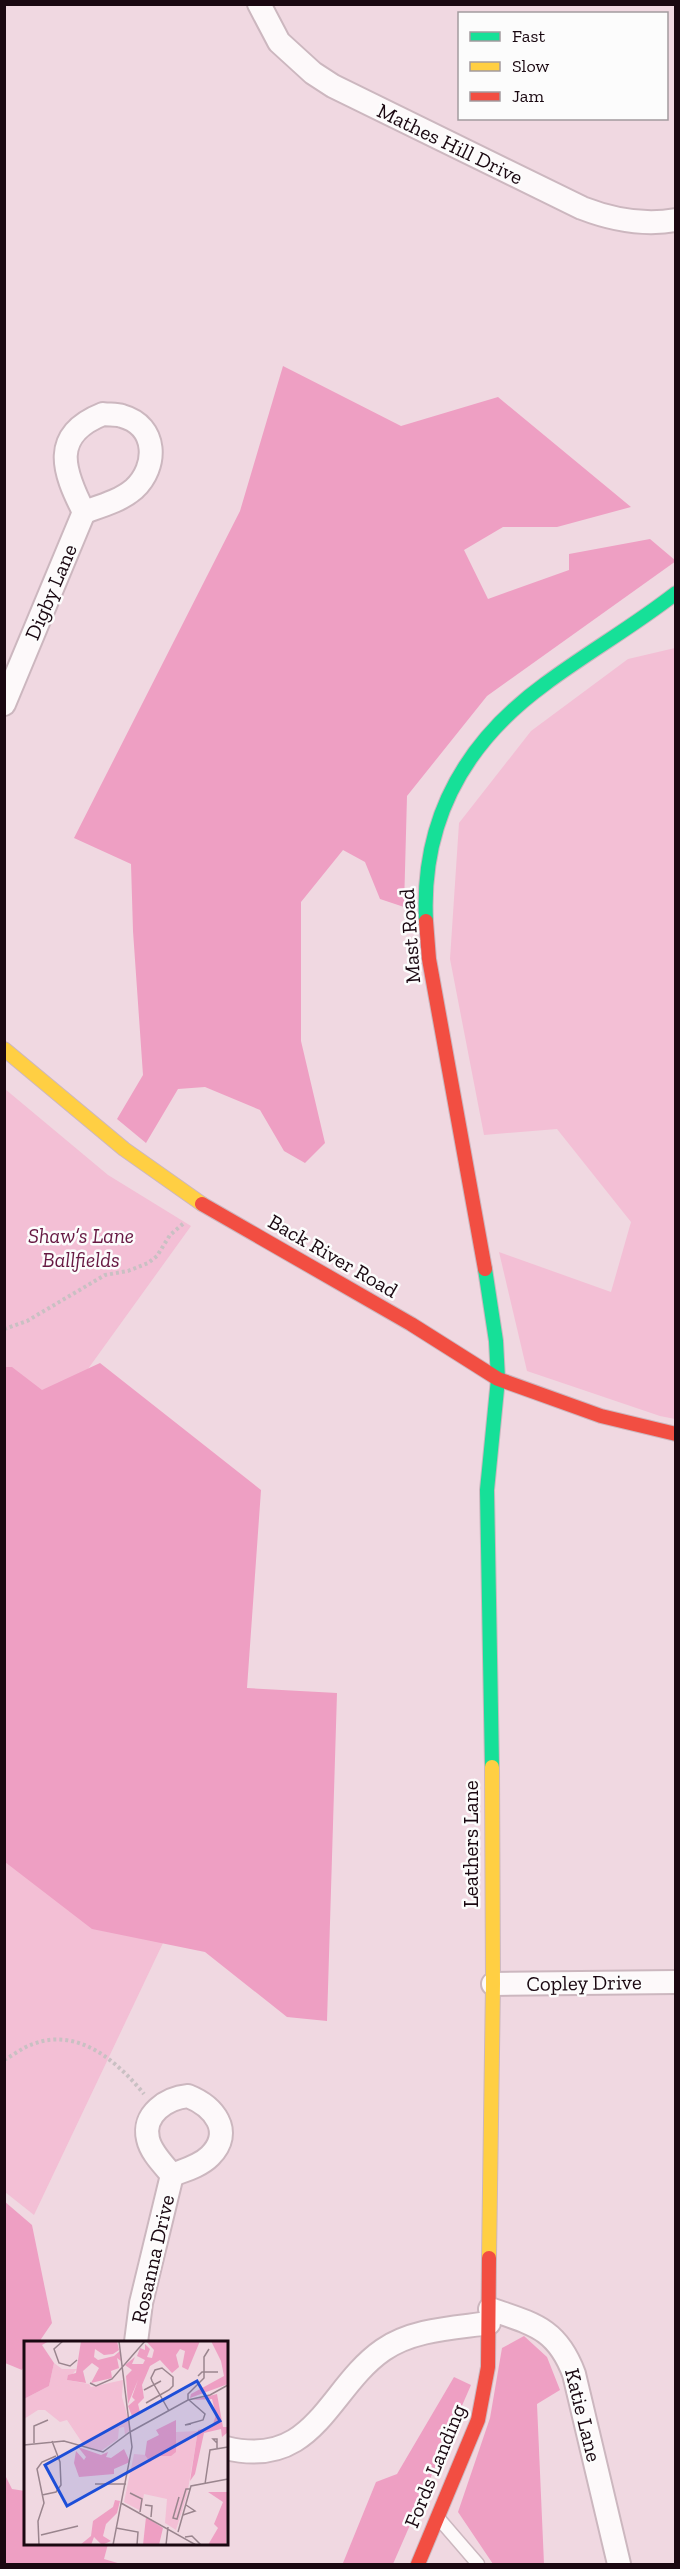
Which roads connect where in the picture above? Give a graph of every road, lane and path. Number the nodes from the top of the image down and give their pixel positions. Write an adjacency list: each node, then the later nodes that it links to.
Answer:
1 (260, 4): 2 (street, Mathes Hill Drive)
2 (675, 220)
3 (84, 512): 3 (street); 5 (street, Digby Lane)
4 (675, 593): 9 (street, Mast Road)
5 (4, 704)
6 (4, 1049): 9 (street, Back River Road)
7 (191, 1216): 8 (path)
8 (4, 1329)
9 (498, 1379): 10 (street, Back River Road); 12 (street, Leathers Lane)
10 (675, 1434)
11 (675, 1982): 12 (street, Copley Drive)
12 (493, 1984): 16 (street, Leathers Lane)
13 (4, 2060): 14 (path)
14 (156, 2110): 15 (street, Rosanna Drive); 15 (street, Rosanna Drive)
15 (172, 2175): 17 (street, Rosanna Drive)
16 (489, 2316): 18 (street); 19 (street, Fords Landing); 22 (street, Katie Lane)
17 (136, 2341)
18 (228, 2448)
19 (438, 2518): 20 (street, Fords Landing); 21 (lane)
20 (418, 2565)
21 (478, 2565)
22 (619, 2565)

